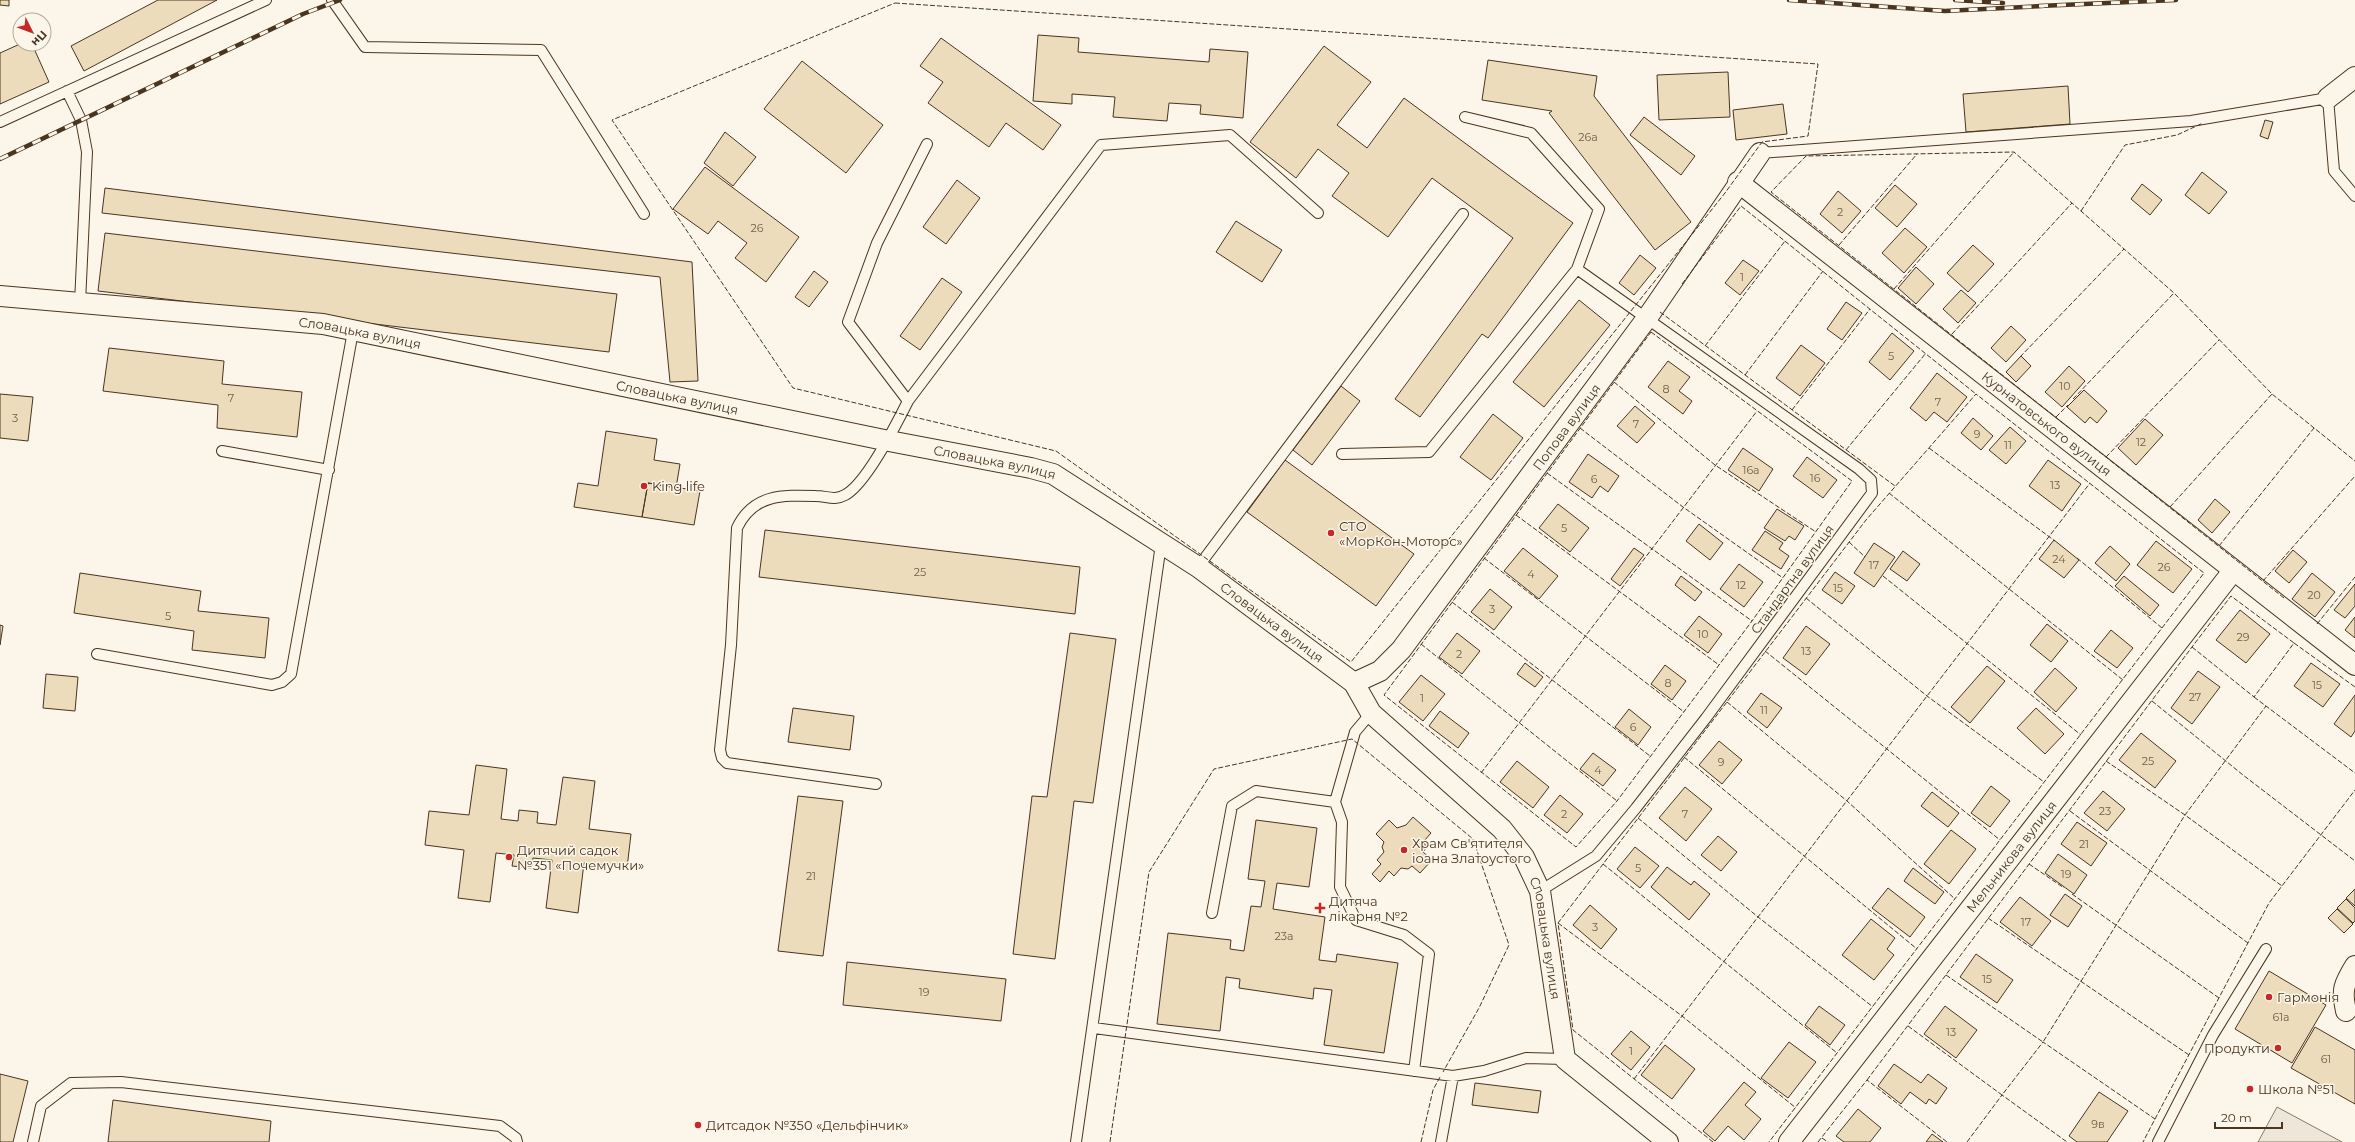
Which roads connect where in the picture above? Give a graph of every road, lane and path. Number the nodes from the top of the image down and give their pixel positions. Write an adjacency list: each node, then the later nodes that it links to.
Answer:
1 (266, 0): 4 (lane)
2 (332, 0): 13 (lane)
3 (2355, 77): 5 (street)
4 (67, 91): 7 (lane); 17 (lane)
5 (2328, 98): 9 (lane); 11 (lane)
6 (1465, 117): 15 (lane)
7 (0, 122)
8 (927, 144): 20 (lane)
9 (1760, 153): 10 (street, Попова вулиця)
10 (1738, 182): 18 (street, Попова вулиця); 27 (street, Курнатовського вулиця)
11 (2355, 196)
12 (1318, 213): 20 (lane)
13 (644, 214)
14 (1463, 214): 26 (lane)
15 (1577, 269): 18 (lane, Стандартна вулиця); 23 (lane)
16 (0, 296): 17 (street, Словацька вулиця)
17 (80, 303): 19 (street, Словацька вулиця)
18 (1647, 318): 30 (street, Попова вулиця); 34 (lane, Стандартна вулиця)
19 (353, 331): 21 (street, Словацька вулиця); 24 (lane)
20 (908, 401): 21 (lane)
21 (889, 441): 25 (street, Словацька вулиця); 32 (lane)
22 (222, 451): 24 (lane)
23 (1342, 454)
24 (329, 470): 28 (lane)
25 (1161, 544): 26 (street, Словацька вулиця); 39 (lane)
26 (1198, 567): 30 (street, Словацька вулиця)
27 (2233, 570): 29 (street, Курнатовського вулиця); 48 (street, Мельникова вулиця)
28 (97, 654)
29 (2355, 666)
30 (1354, 683): 31 (street, Словацька вулиця)
31 (1371, 713): 33 (lane); 34 (street, Словацька вулиця)
32 (876, 784)
33 (1335, 802): 35 (lane); 41 (lane)
34 (1540, 891): 40 (street, Словацька вулиця)
35 (1212, 913)
36 (2266, 949): 49 (lane)
37 (2355, 966): 38 (street)
38 (2350, 1016)
39 (1094, 1028): 41 (lane); 45 (lane)
40 (1565, 1059): 42 (lane); 47 (street)
41 (1414, 1071): 42 (lane)
42 (1453, 1076): 46 (lane)
43 (33, 1142): 44 (lane)
44 (517, 1142)
45 (1076, 1142)
46 (1441, 1142)
47 (1668, 1142)
48 (1789, 1142)
49 (2158, 1142)

